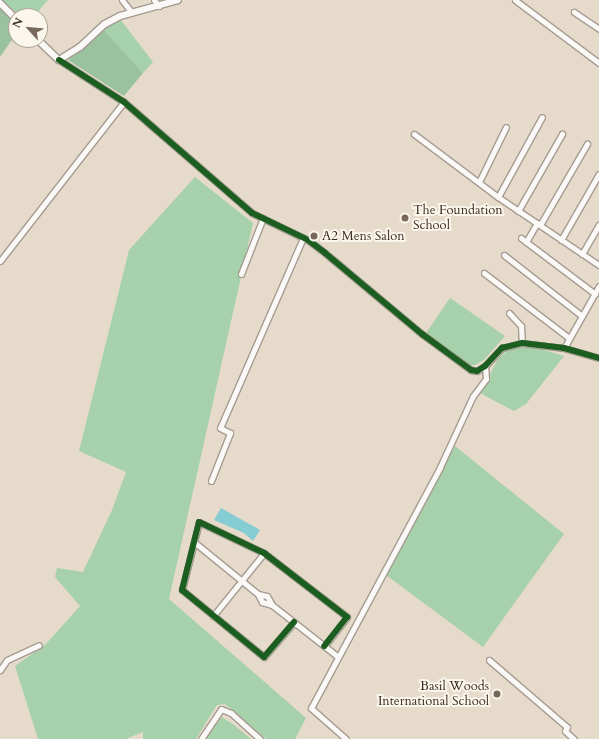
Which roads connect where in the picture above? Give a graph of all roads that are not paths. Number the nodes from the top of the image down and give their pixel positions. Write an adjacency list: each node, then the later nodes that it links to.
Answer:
1 (122, 0): 9 (street)
2 (154, 0): 6 (street)
3 (178, 0): 6 (street)
4 (515, 0): 13 (street)
5 (0, 3): 7 (street)
6 (159, 6): 9 (street)
7 (8, 11)
8 (574, 12): 10 (street)
9 (132, 13): 12 (street)
10 (599, 29)
11 (46, 48): 12 (street)
12 (59, 60): 14 (street)
13 (599, 63)
14 (124, 102): 24 (street); 33 (street)
15 (542, 118): 22 (street)
16 (506, 126): 21 (street)
17 (414, 134): 21 (street)
18 (562, 134): 23 (street)
19 (587, 144): 25 (street)
20 (599, 174): 29 (street)
21 (479, 182): 22 (street)
22 (498, 197): 23 (street)
23 (518, 211): 25 (street)
24 (262, 218): 27 (street); 36 (street)
25 (538, 224): 29 (street); 30 (street)
26 (599, 225): 31 (street)
27 (303, 238): 45 (street); 46 (street)
28 (521, 238): 30 (street)
29 (561, 240): 31 (street)
30 (526, 242): 38 (street)
31 (582, 254): 34 (street)
32 (504, 255): 40 (street)
33 (0, 261)
34 (599, 265)
35 (484, 273): 41 (street)
36 (241, 274)
37 (599, 286): 38 (street)
38 (595, 294): 40 (street)
39 (509, 313): 42 (street)
40 (582, 316): 41 (street)
41 (569, 338): 43 (street)
42 (522, 343): 43 (street); 45 (street)
43 (564, 348): 44 (street)
44 (599, 358)
45 (485, 366): 54 (street)
46 (210, 480)
47 (194, 542): 48 (street); 49 (street); 50 (street)
48 (264, 553): 49 (street); 53 (street)
49 (242, 581): 50 (street); 51 (street)
50 (213, 616): 51 (street)
51 (294, 622): 53 (street)
52 (38, 645): 56 (street)
53 (324, 646): 54 (street)
54 (337, 656): 59 (street)
55 (489, 660): 60 (street)
56 (0, 670)
57 (201, 739): 58 (street)
58 (260, 739)
59 (346, 739)
60 (574, 739)

